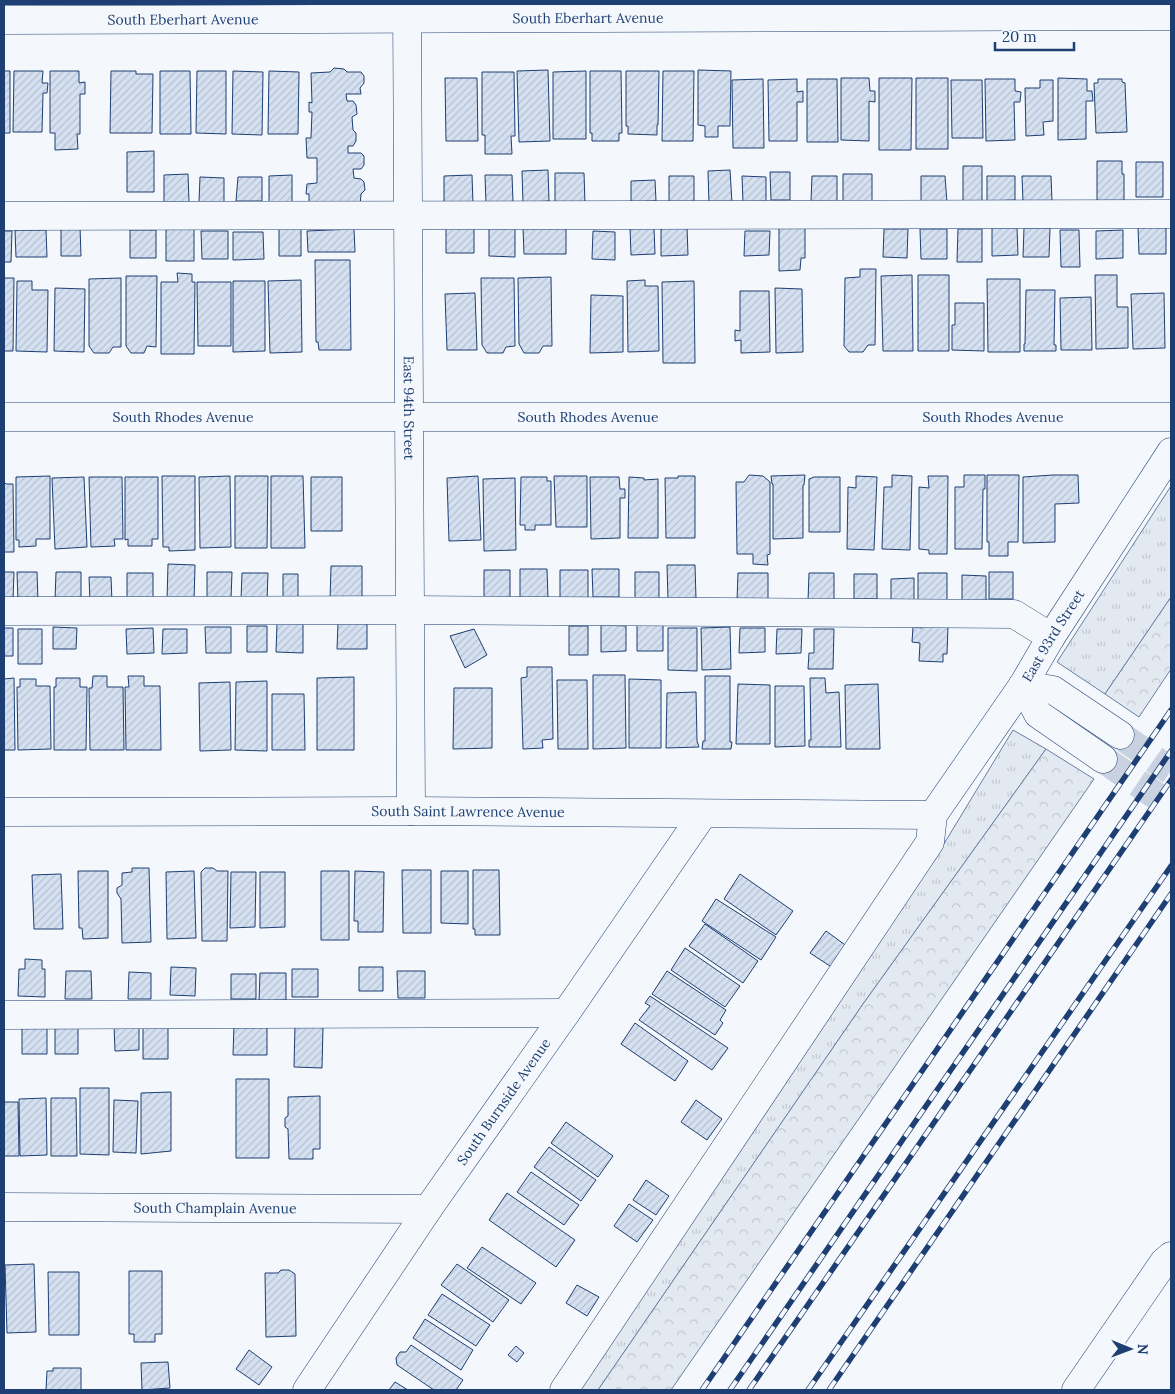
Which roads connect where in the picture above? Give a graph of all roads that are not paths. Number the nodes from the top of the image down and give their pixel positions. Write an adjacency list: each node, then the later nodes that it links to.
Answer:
1 (407, 11): 2 (street, South Eberhart Avenue); 3 (street, South Eberhart Avenue); 5 (street, East 94th Street)
2 (1171, 16)
3 (4, 20)
4 (1171, 214): 5 (street)
5 (408, 215): 6 (street); 8 (street, East 94th Street)
6 (4, 216)
7 (4, 417): 8 (street, South Rhodes Avenue)
8 (410, 417): 9 (street, South Rhodes Avenue); 11 (street, East 94th Street)
9 (1171, 417)
10 (1171, 452): 13 (street, East 93rd Street)
11 (410, 610): 12 (street); 13 (street); 17 (street, East 94th Street)
12 (4, 611)
13 (1051, 637): 14 (street, East 93rd Street)
14 (1023, 685): 15 (street); 16 (street); 20 (street, East 93rd Street)
15 (1120, 735)
16 (1103, 758)
17 (411, 811): 18 (street, South Saint Lawrence Avenue); 19 (street, South Saint Lawrence Avenue)
18 (4, 812)
19 (703, 814): 20 (street, South Saint Lawrence Avenue); 21 (street, South Burnside Avenue)
20 (933, 815): 27 (street)
21 (566, 1013): 22 (street); 24 (street, South Burnside Avenue)
22 (4, 1014)
23 (4, 1207): 24 (street, South Champlain Avenue)
24 (428, 1209): 26 (street, South Burnside Avenue)
25 (1171, 1256): 28 (street)
26 (307, 1390)
27 (564, 1390)
28 (1076, 1390)

